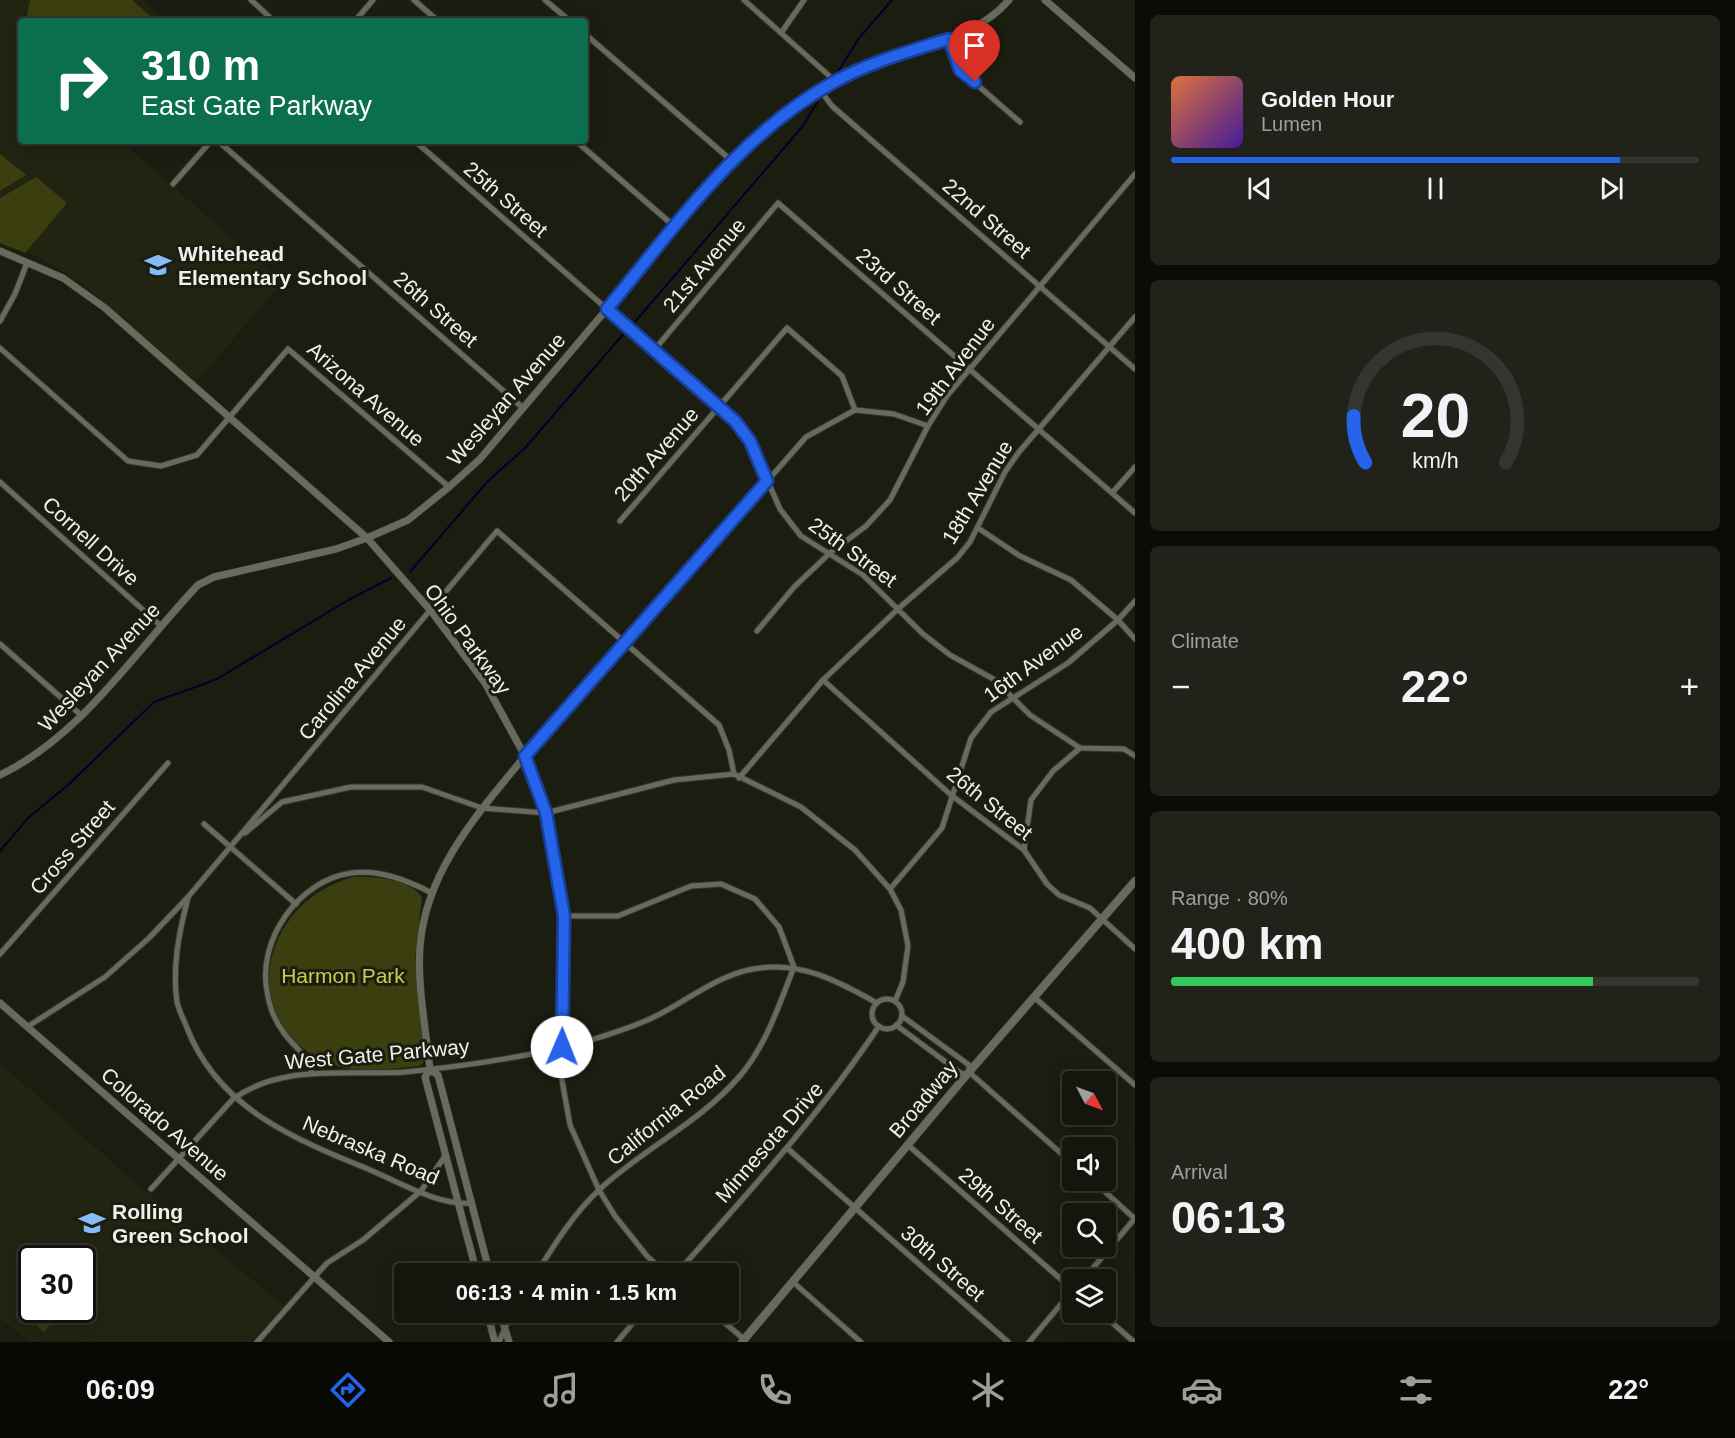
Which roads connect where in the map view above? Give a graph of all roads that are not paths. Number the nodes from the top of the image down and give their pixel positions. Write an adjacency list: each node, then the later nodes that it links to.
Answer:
1 (251, 0): 9 (street)
2 (373, 0): 10 (street)
3 (414, 0): 11 (street)
4 (545, 0): 12 (street)
5 (744, 0): 13 (street)
6 (804, 0): 13 (street)
7 (1009, 0): 15 (street, Wesleyan Avenue)
8 (1046, 0): 16 (street)
9 (271, 18)
10 (358, 18)
11 (435, 18)
12 (566, 18)
13 (781, 33): 17 (street)
14 (588, 37): 24 (street)
15 (949, 39): 17 (street, Wesleyan Avenue); 19 (street)
16 (1135, 78)
17 (835, 81): 18 (street, Wesleyan Avenue)
18 (820, 90): 24 (street, Wesleyan Avenue); 33 (street, 22nd Street)
19 (1020, 122)
20 (208, 144): 27 (street)
21 (221, 144): 43 (street, 26th Street)
22 (418, 144): 34 (street, 25th Street)
23 (579, 144): 30 (street)
24 (732, 161): 30 (street, Wesleyan Avenue)
25 (1135, 174): 26 (street, 19th Avenue)
26 (1128, 182): 28 (street); 33 (street, 19th Avenue)
27 (172, 184)
28 (1135, 187)
29 (778, 203): 39 (street, 21st Avenue); 40 (street, 23rd Street)
30 (675, 227): 34 (street, Wesleyan Avenue)
31 (0, 251): 32 (street, Ohio Parkway)
32 (27, 263): 36 (street); 45 (street, Ohio Parkway)
33 (1040, 286): 37 (street, 22nd Street); 40 (street, 19th Avenue)
34 (607, 309): 39 (street, 25th Street); 43 (street, Wesleyan Avenue)
35 (1135, 317): 37 (street, 18th Avenue)
36 (0, 321)
37 (1109, 346): 41 (street, 22nd Street); 47 (street, 18th Avenue)
38 (0, 348): 45 (street)
39 (655, 349): 42 (street, 25th Street)
40 (969, 369): 46 (street, 19th Avenue); 47 (street, 23rd Street)
41 (1135, 369)
42 (720, 406): 44 (street, 20th Avenue); 49 (street, 25th Street); 54 (street, 20th Avenue)
43 (523, 408): 51 (street, Wesleyan Avenue)
44 (855, 410): 46 (street); 49 (street)
45 (231, 418): 51 (street, Arizona Avenue); 56 (street, Ohio Parkway)
46 (928, 426): 57 (street, 19th Avenue)
47 (1038, 429): 52 (street, 23rd Street); 55 (street, 18th Avenue)
48 (1135, 466): 52 (street)
49 (767, 481): 57 (street, 25th Street); 66 (street)
50 (0, 482): 62 (street, Cornell Drive)
51 (449, 487): 56 (street, Wesleyan Avenue)
52 (1112, 494): 53 (street, 23rd Street)
53 (1135, 513)
54 (620, 521)
55 (978, 528): 59 (street, 18th Avenue); 61 (street)
56 (367, 538): 60 (street, Ohio Parkway); 62 (street, Wesleyan Avenue)
57 (830, 553): 59 (street, 25th Street); 63 (street, 19th Avenue)
58 (1135, 601): 61 (street, 16th Avenue)
59 (899, 608): 67 (street, 18th Avenue); 68 (street, 25th Street)
60 (431, 612): 66 (street, Carolina Avenue); 71 (street, Ohio Parkway); 80 (street, Carolina Avenue)
61 (1119, 620): 64 (street); 68 (street, 16th Avenue)
62 (160, 625): 69 (street, Wesleyan Avenue)
63 (757, 631)
64 (1135, 639)
65 (0, 644): 69 (street)
66 (624, 645): 71 (street); 75 (street)
67 (823, 680): 75 (street, 18th Avenue); 76 (street, 26th Street)
68 (1012, 696): 70 (street, 25th Street); 76 (street, 16th Avenue)
69 (82, 716): 74 (street, Wesleyan Avenue)
70 (1080, 748): 72 (street); 81 (street)
71 (525, 756): 77 (street); 78 (street, Ohio Parkway)
72 (1135, 756)
73 (168, 763): 90 (street, Cross Street)
74 (0, 775)
75 (737, 776): 78 (street); 83 (street)
76 (951, 795): 81 (street, 26th Street); 83 (street, 16th Avenue)
77 (482, 808): 78 (street); 80 (street); 84 (street)
78 (546, 813): 87 (street, Ohio Parkway)
79 (204, 824): 80 (street)
80 (231, 846): 85 (street, Carolina Avenue); 86 (street)
81 (1024, 850): 88 (street, 26th Street)
82 (1135, 881): 88 (main road, Broadway)
83 (890, 889): 93 (street)
84 (430, 892): 86 (street); 101 (street)
85 (188, 897): 99 (street, Carolina Avenue); 105 (street, Nebraska Road)
86 (296, 904): 103 (street)
87 (564, 916): 91 (street); 100 (street, Ohio Parkway)
88 (1102, 920): 89 (street, 26th Street); 92 (main road, Broadway)
89 (1135, 949)
90 (0, 954)
91 (794, 967): 95 (street, West Gate Parkway); 100 (street, West Gate Parkway); 112 (street, California Road)
92 (1035, 998): 102 (main road, Broadway); 104 (street)
93 (895, 1000): 95 (street); 96 (street)
94 (0, 1002): 99 (street, Colorado Avenue)
95 (877, 1003): 98 (street)
96 (902, 1016): 97 (street); 102 (street)
97 (896, 1025): 98 (street); 102 (street)
98 (879, 1026): 107 (street, Minnesota Drive)
99 (27, 1027): 110 (street, Colorado Avenue)
100 (562, 1047): 101 (street, West Gate Parkway); 112 (street, Ohio Parkway)
101 (430, 1070): 103 (street, West Gate Parkway); 109 (street); 115 (street)
102 (969, 1072): 106 (main road, Broadway); 108 (street)
103 (312, 1073): 105 (street, West Gate Parkway)
104 (1135, 1086)
105 (233, 1099): 110 (street, West Gate Parkway); 113 (street, Nebraska Road)
106 (908, 1145): 117 (main road, Broadway); 126 (street, 29th Street)
107 (788, 1149): 117 (street, 30th Street); 123 (street, Minnesota Drive)
108 (1062, 1154)
109 (445, 1156): 113 (street); 116 (street)
110 (180, 1157): 111 (street, West Gate Parkway); 125 (street, Colorado Avenue)
111 (151, 1189)
112 (599, 1190): 121 (street, California Road); 122 (street, Ohio Parkway)
113 (421, 1191): 116 (street, Nebraska Road); 125 (street)
114 (1104, 1191): 118 (street)
115 (472, 1203): 116 (street, Nebraska Road); 120 (street)
116 (458, 1204): 119 (street)
117 (856, 1209): 127 (main road, Broadway); 143 (street, 30th Street)
118 (1135, 1218): 124 (street)
119 (474, 1263)
120 (487, 1263)
121 (543, 1263)
122 (656, 1263)
123 (686, 1263)
124 (1092, 1269)
125 (314, 1277): 137 (street); 138 (street, Colorado Avenue)
126 (1062, 1281)
127 (793, 1282): 136 (main road, Broadway); 142 (street)
128 (1062, 1302): 144 (street)
129 (491, 1323): 139 (street)
130 (503, 1323): 135 (street)
131 (506, 1323): 135 (street)
132 (633, 1323): 141 (street)
133 (724, 1323): 136 (street)
134 (1112, 1323): 145 (street)
135 (504, 1328): 139 (street); 140 (street)
136 (743, 1341)
137 (257, 1342)
138 (389, 1342)
139 (497, 1342)
140 (509, 1342)
141 (617, 1342)
142 (861, 1342)
143 (1008, 1342)
144 (1029, 1342)
145 (1134, 1342)

